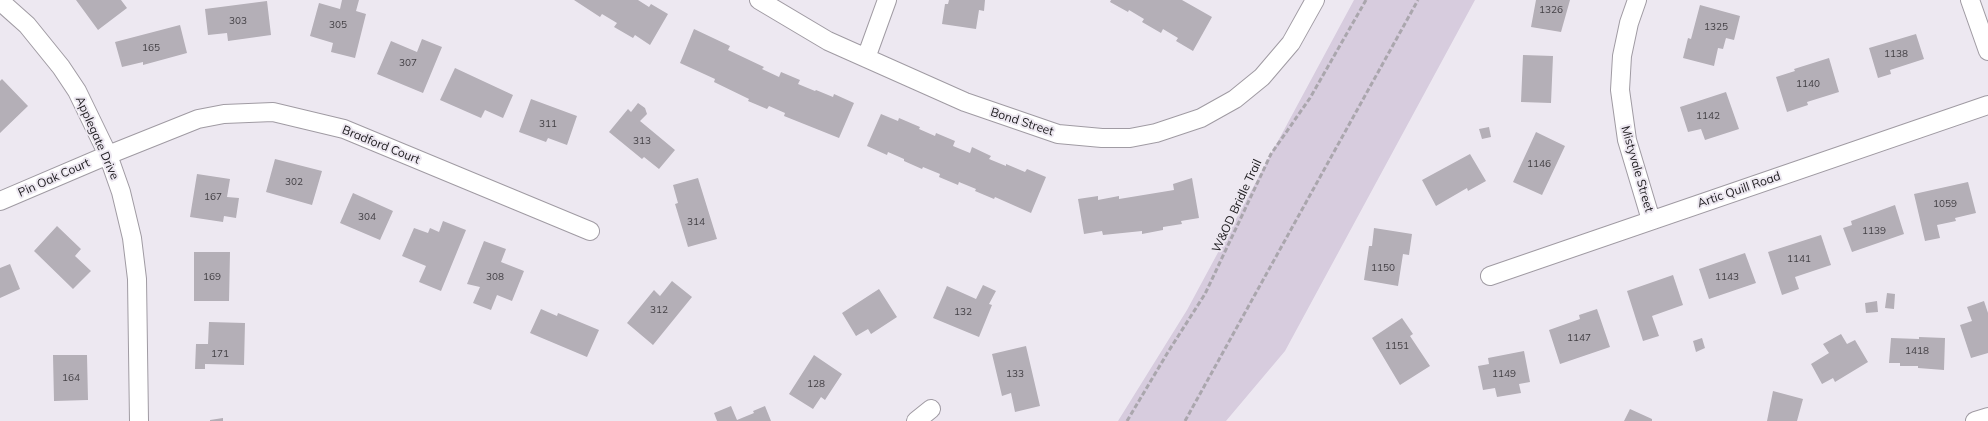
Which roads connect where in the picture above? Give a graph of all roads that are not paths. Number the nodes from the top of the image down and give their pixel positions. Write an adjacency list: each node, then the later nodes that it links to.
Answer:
1 (759, 0): 8 (street, Bond Street)
2 (887, 0): 8 (street)
3 (1314, 0): 8 (street, Bond Street)
4 (1637, 0): 12 (street, Mistyvale Street)
5 (1970, 0): 7 (street)
6 (0, 1): 10 (street, Applegate Drive)
7 (1988, 51)
8 (866, 58)
9 (1988, 105): 12 (street, Artic Quill Road)
10 (108, 155): 11 (street, Pin Oak Court); 13 (street, Bradford Court); 17 (street, Applegate Drive)
11 (0, 201)
12 (1651, 220): 14 (street, Artic Quill Road)
13 (590, 231)
14 (1490, 276)
15 (931, 409): 18 (street)
16 (1988, 417): 19 (street)
17 (139, 421)
18 (916, 421)
19 (1975, 421)

